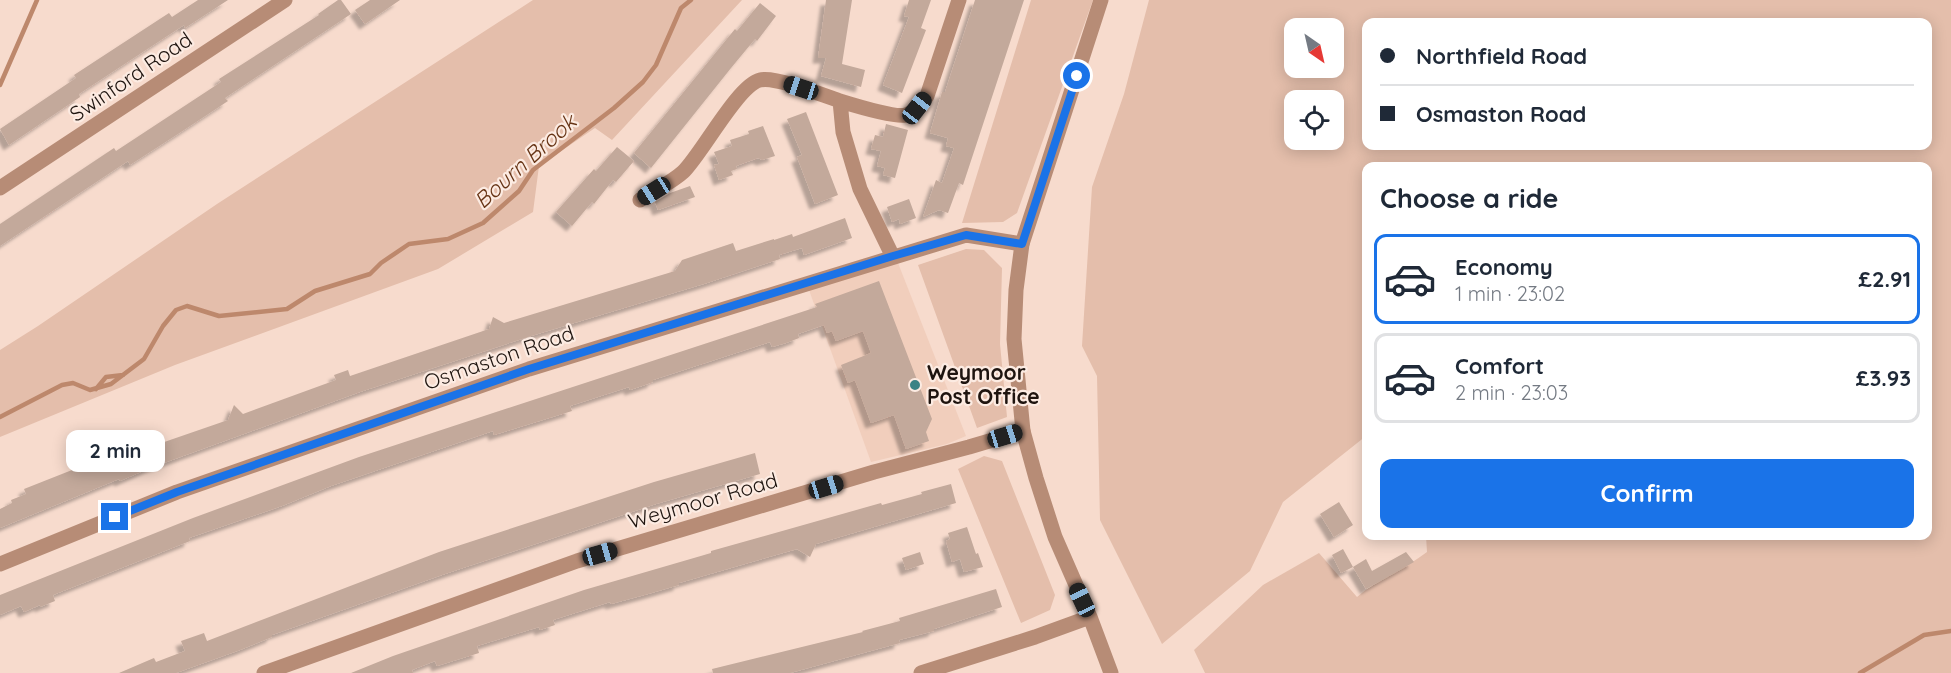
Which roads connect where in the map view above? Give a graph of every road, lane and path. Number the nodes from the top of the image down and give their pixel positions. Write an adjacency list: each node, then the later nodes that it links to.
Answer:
1 (285, 0): 5 (street, Swinford Road)
2 (959, 0): 4 (street)
3 (1101, 0): 7 (street)
4 (840, 101): 6 (street); 8 (street)
5 (0, 188)
6 (639, 200)
7 (1022, 244): 8 (street, Osmaston Road); 9 (street)
8 (893, 256): 10 (street, Osmaston Road)
9 (1023, 431): 11 (street); 12 (street, Weymoor Road)
10 (0, 564)
11 (1090, 617): 13 (street); 14 (street)
12 (264, 673)
13 (921, 673)
14 (1111, 673)

